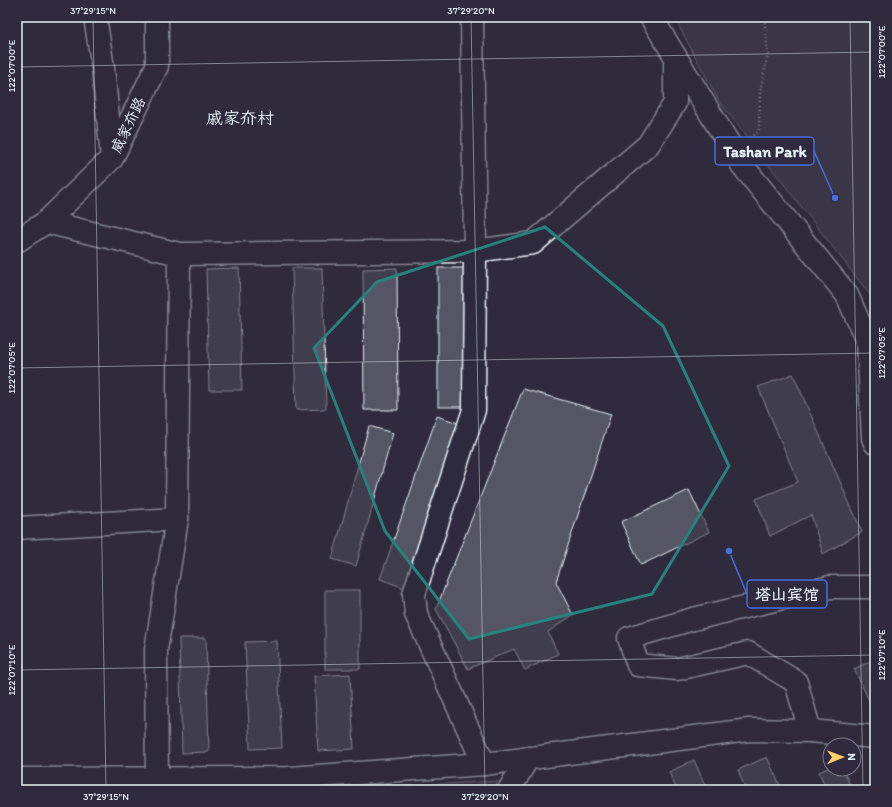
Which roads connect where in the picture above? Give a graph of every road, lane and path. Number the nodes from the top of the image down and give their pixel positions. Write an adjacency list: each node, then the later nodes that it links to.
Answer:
1 (95, 17): 8 (street)
2 (157, 17): 8 (street, 威家夼路)
3 (472, 17): 11 (street)
4 (651, 17): 6 (street)
5 (764, 17): 7 (path)
6 (675, 56): 7 (street); 11 (street)
7 (734, 152): 13 (street)
8 (112, 158): 9 (street, 威家夼路)
9 (46, 222): 10 (street, 威家夼路); 12 (street)
10 (17, 241)
11 (475, 251): 12 (street); 20 (street)
12 (179, 254): 14 (street)
13 (875, 442)
14 (177, 519): 15 (street); 22 (street)
15 (17, 528)
16 (875, 587): 17 (street)
17 (810, 731): 18 (street); 19 (street)
18 (875, 737)
19 (528, 758): 20 (street); 23 (street)
20 (484, 764): 22 (street)
21 (17, 779): 22 (street)
22 (157, 784)
23 (509, 790)

